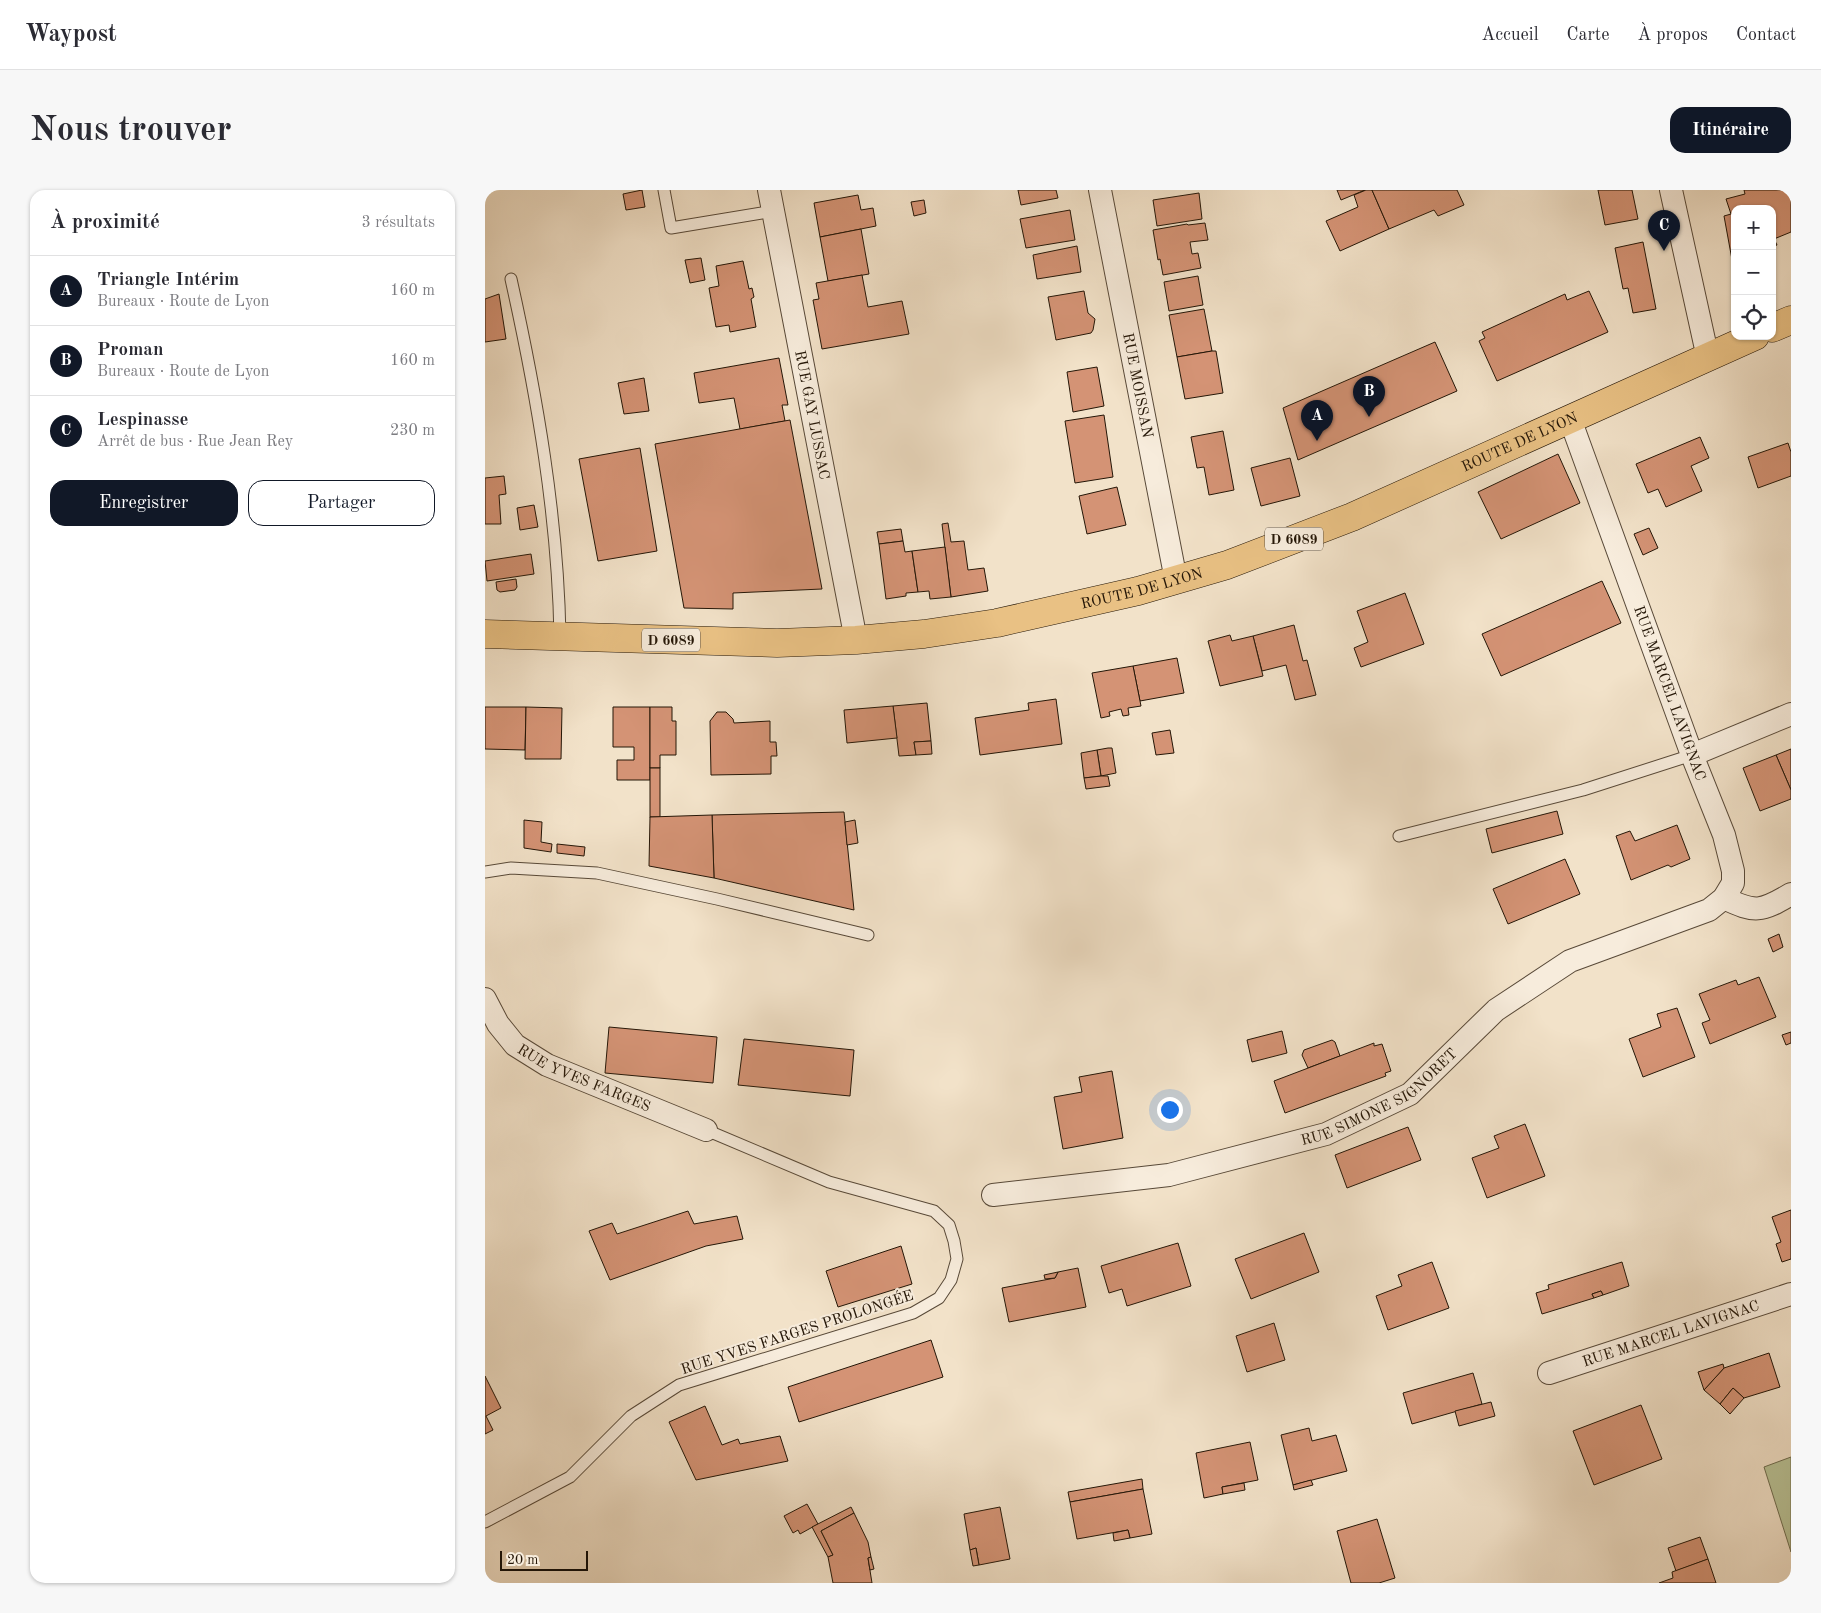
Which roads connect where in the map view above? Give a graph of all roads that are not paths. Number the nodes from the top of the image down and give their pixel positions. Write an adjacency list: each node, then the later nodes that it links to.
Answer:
1 (664, 190): 4 (lane)
2 (1099, 190): 11 (street, RUE MOISSAN)
3 (1671, 190): 9 (street)
4 (771, 201): 14 (street, RUE GAY LUSSAC)
5 (511, 279): 13 (lane)
6 (1791, 320): 7 (main road)
7 (1776, 326)
8 (1746, 340): 9 (main road, ROUTE DE LYON / D 6089)
9 (1708, 358): 10 (main road, ROUTE DE LYON / D 6089)
10 (1570, 419): 11 (main road, ROUTE DE LYON / D 6089); 16 (street, RUE MARCEL LAVIGNAC)
11 (1176, 580): 14 (main road, ROUTE DE LYON / D 6089)
12 (485, 634): 13 (main road, ROUTE DE LYON / D 6089)
13 (560, 637): 14 (main road, ROUTE DE LYON / D 6089)
14 (856, 640)
15 (1791, 714): 16 (street)
16 (1692, 755): 17 (lane); 20 (street, RUE MARCEL LAVIGNAC)
17 (1399, 836)
18 (485, 872): 21 (lane)
19 (1791, 894): 20 (street)
20 (1724, 898): 24 (street, RUE SIMONE SIGNORET)
21 (868, 935)
22 (485, 998): 23 (street, RUE YVES FARGES)
23 (706, 1130): 27 (lane, RUE YVES FARGES PROLONGÉE)
24 (993, 1195)
25 (1791, 1294): 26 (street, RUE MARCEL LAVIGNAC)
26 (1549, 1373)
27 (485, 1522)

